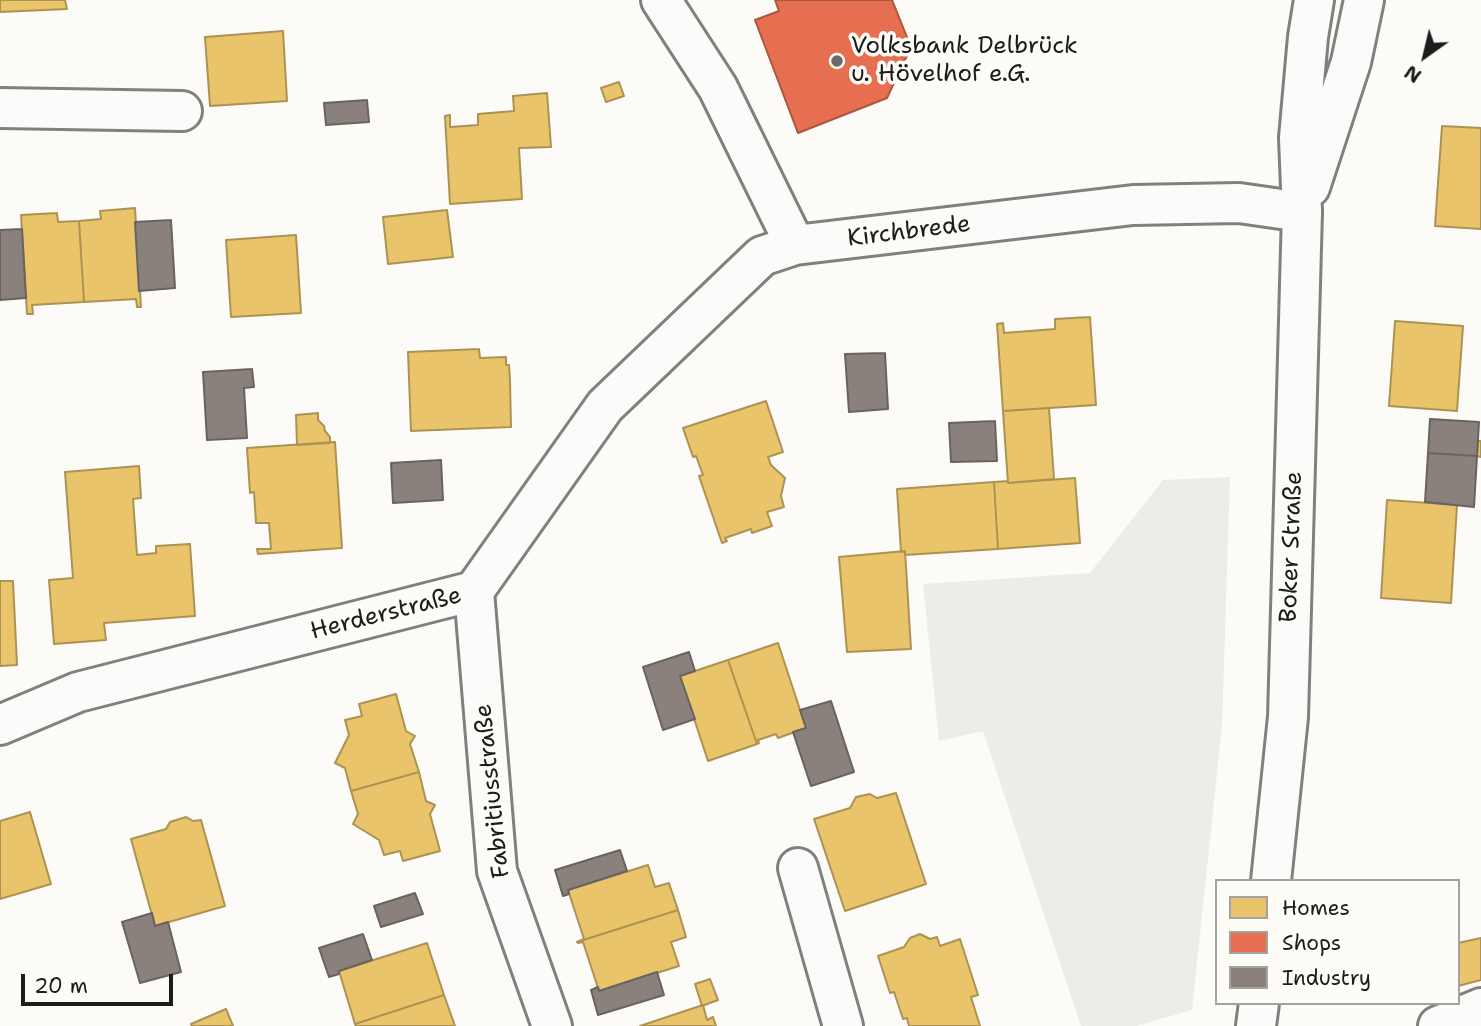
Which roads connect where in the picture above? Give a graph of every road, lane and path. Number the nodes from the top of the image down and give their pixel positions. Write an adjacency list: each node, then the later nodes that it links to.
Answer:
1 (661, 0): 7 (street)
2 (1314, 0): 6 (street, Boker Straße)
3 (1364, 0): 6 (street, Boker Straße)
4 (0, 108): 5 (street)
5 (182, 111)
6 (1302, 212): 7 (street, Kirchbrede); 11 (street, Boker Straße)
7 (795, 245): 8 (street, Herderstraße)
8 (474, 591): 9 (street, Herderstraße); 14 (street, Fabritiusstraße)
9 (0, 725)
10 (797, 868): 15 (street)
11 (1271, 879)
12 (1259, 1005): 16 (street)
13 (1481, 1008): 17 (street)
14 (552, 1026)
15 (843, 1026)
16 (1256, 1026)
17 (1438, 1026)

